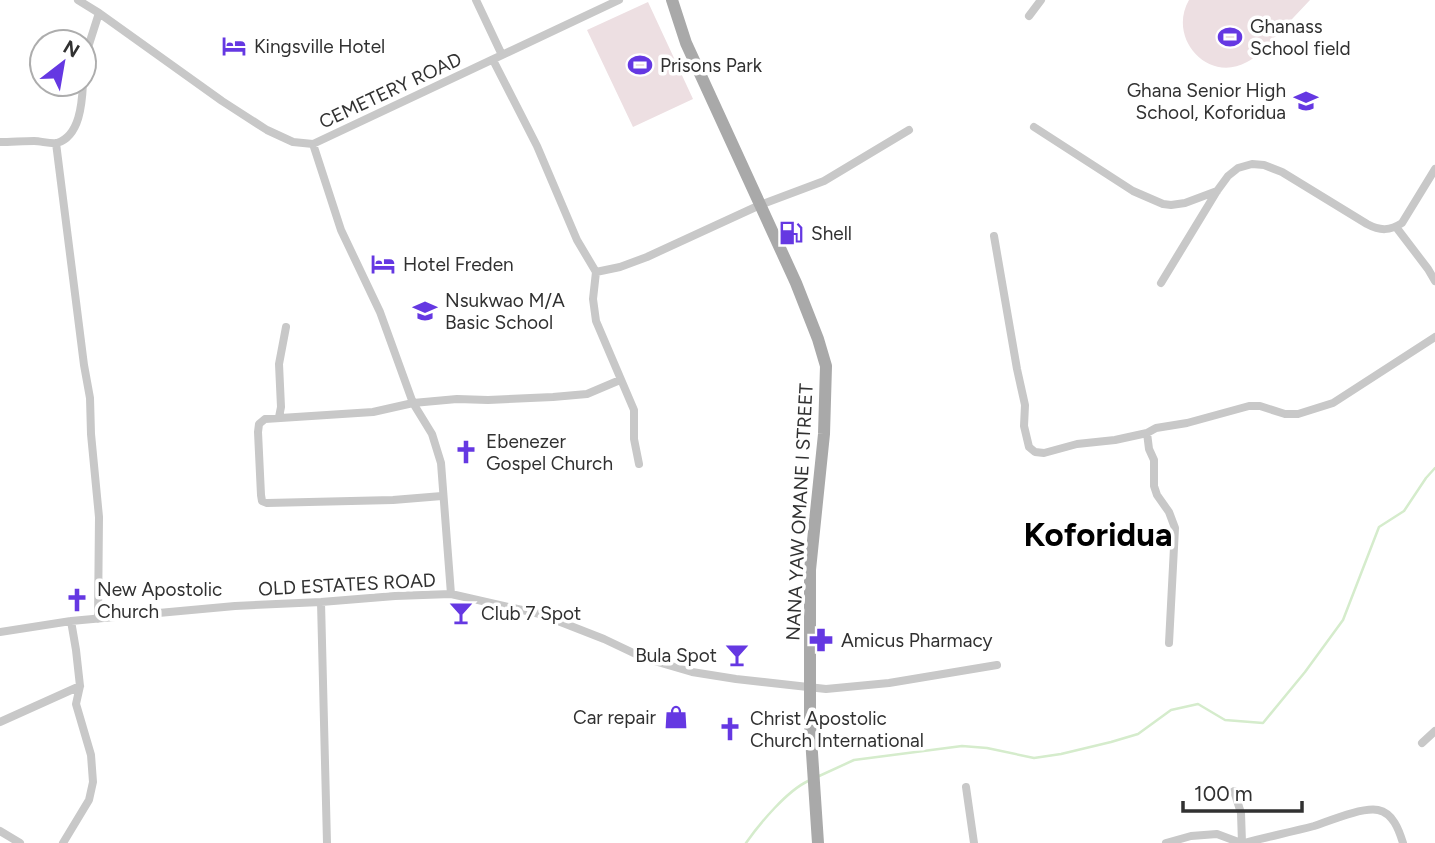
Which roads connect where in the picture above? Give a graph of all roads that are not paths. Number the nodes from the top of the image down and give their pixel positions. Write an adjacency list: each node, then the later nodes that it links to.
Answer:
1 (78, 0): 6 (street, CEMETERY ROAD)
2 (476, 0): 9 (street)
3 (619, 0): 9 (street, CEMETERY ROAD)
4 (672, 0): 19 (main road, NANA YAW OMANE I STREET)
5 (1041, 0): 7 (street)
6 (99, 13): 8 (street); 16 (street, CEMETERY ROAD)
7 (1029, 16)
8 (95, 28)
9 (502, 55): 10 (street, CEMETERY ROAD)
10 (493, 60): 16 (street, CEMETERY ROAD); 22 (street)
11 (82, 98): 15 (street)
12 (1034, 127): 18 (street)
13 (909, 130): 19 (street)
14 (0, 142): 15 (street)
15 (56, 143): 35 (street)
16 (313, 144): 28 (street)
17 (1435, 169): 20 (street)
18 (1217, 191): 20 (street); 24 (street)
19 (760, 205): 22 (street); 41 (main road, NANA YAW OMANE I STREET)
20 (1395, 227): 23 (street)
21 (994, 236): 30 (street)
22 (596, 272): 27 (street)
23 (1435, 281)
24 (1161, 283)
25 (286, 327): 29 (street)
26 (1435, 337): 30 (street)
27 (620, 380): 28 (street); 31 (street)
28 (413, 403): 29 (street); 32 (street)
29 (279, 417): 32 (street)
30 (1147, 433): 38 (street)
31 (639, 464)
32 (442, 496): 33 (street)
33 (452, 594): 34 (street, OLD ESTATES ROAD); 41 (street, OLD ESTATES ROAD)
34 (321, 602): 35 (street, OLD ESTATES ROAD); 50 (street)
35 (98, 619): 36 (street, OLD ESTATES ROAD)
36 (71, 621): 37 (street, OLD ESTATES ROAD); 40 (street)
37 (0, 632)
38 (1169, 643)
39 (997, 665): 41 (street, OLD ESTATES ROAD)
40 (80, 687): 42 (street); 49 (street)
41 (810, 688): 51 (main road, NANA YAW OMANE I STREET)
42 (0, 722)
43 (1435, 731): 44 (street)
44 (1422, 743)
45 (966, 787): 52 (street)
46 (1234, 791): 54 (street)
47 (0, 831): 48 (street)
48 (20, 843)
49 (63, 843)
50 (327, 843)
51 (818, 843)
52 (974, 843)
53 (1166, 843): 54 (street)
54 (1242, 843): 55 (street)
55 (1403, 843)

